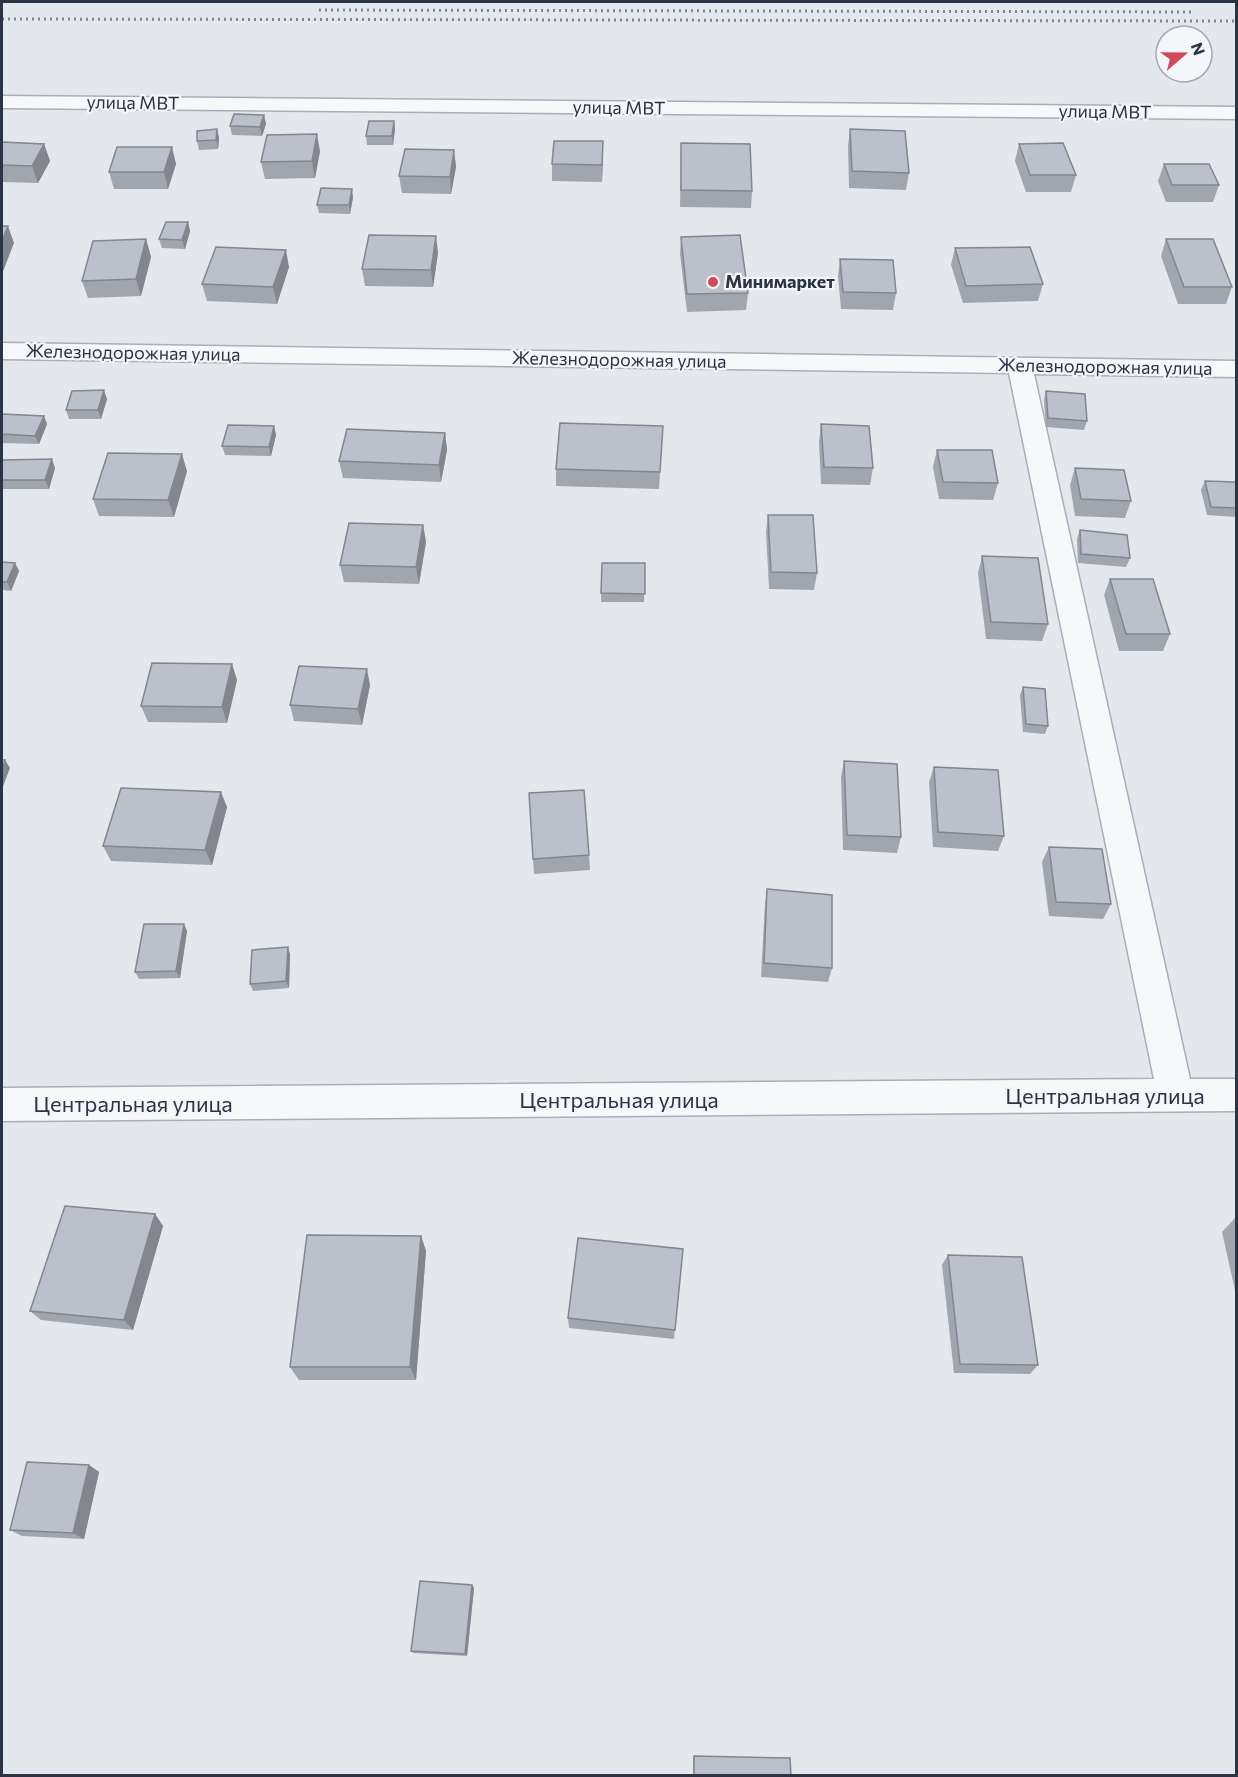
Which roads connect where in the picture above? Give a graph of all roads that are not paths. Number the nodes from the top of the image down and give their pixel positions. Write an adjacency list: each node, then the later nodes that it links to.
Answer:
1 (2, 102): 2 (street, улица МВТ)
2 (1236, 113)
3 (2, 351): 4 (street, Железнодорожная улица)
4 (1020, 366): 5 (street, Железнодорожная улица); 7 (street)
5 (1236, 369)
6 (1236, 1095): 7 (street, Центральная улица)
7 (1176, 1096): 8 (street, Центральная улица)
8 (2, 1105)

